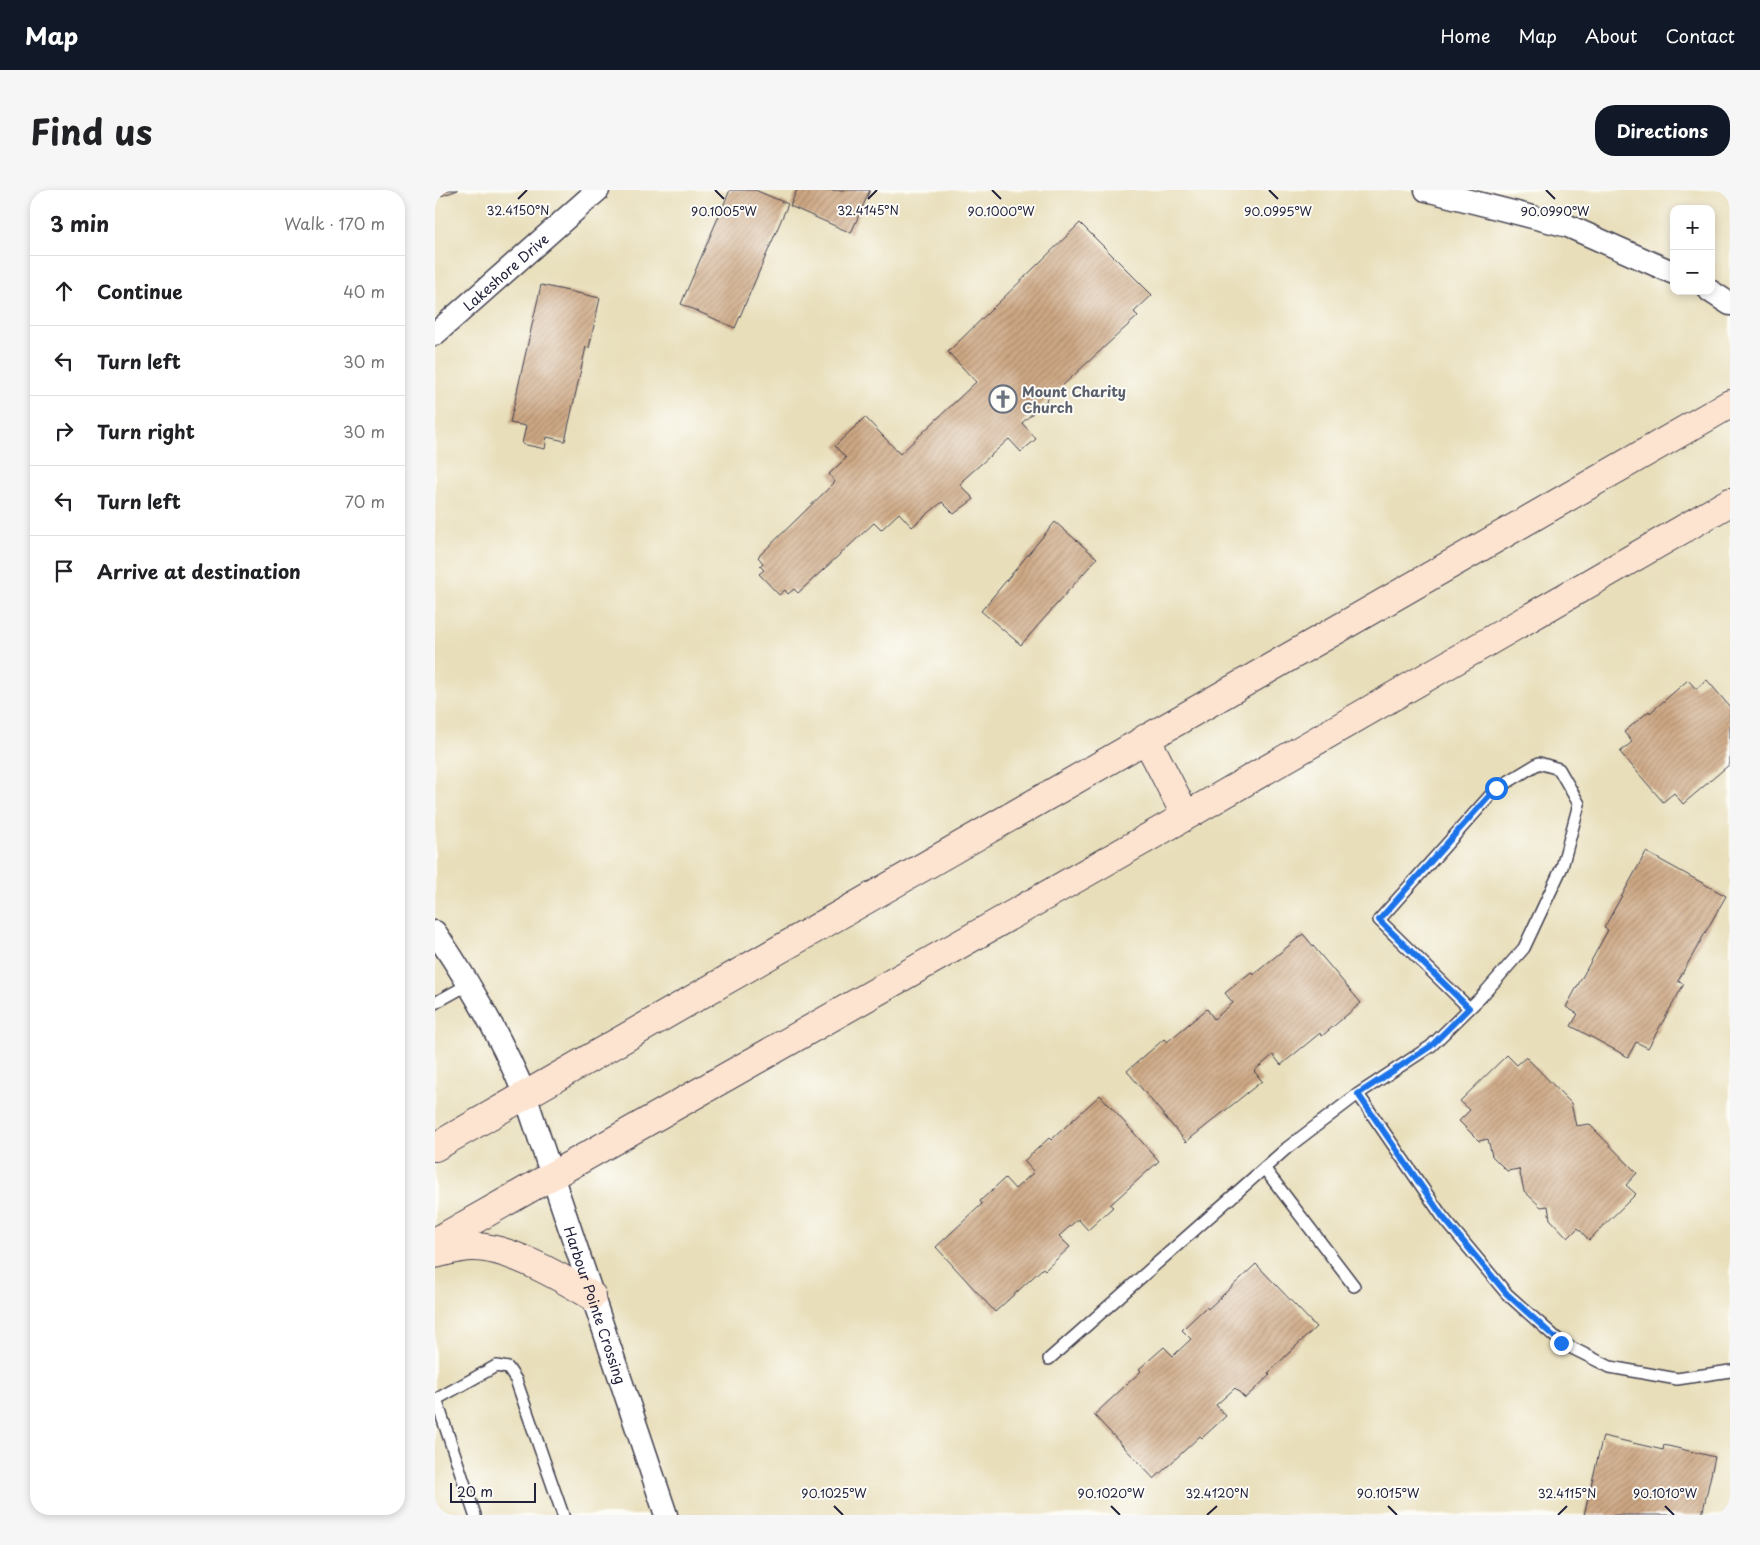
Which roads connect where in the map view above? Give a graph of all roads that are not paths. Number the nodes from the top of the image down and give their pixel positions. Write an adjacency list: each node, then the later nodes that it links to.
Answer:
1 (598, 190): 6 (street, Lakeshore Drive)
2 (1426, 190): 3 (street)
3 (1670, 271)
4 (1715, 294): 5 (street)
5 (1730, 304)
6 (435, 334)
7 (1730, 404): 9 (main road)
8 (1730, 502): 10 (main road)
9 (1147, 738): 10 (main road); 16 (main road)
10 (1186, 816): 19 (main road)
11 (435, 932): 12 (street, Harbour Pointe Crossing)
12 (469, 984): 13 (lane); 16 (street, Harbour Pointe Crossing)
13 (435, 1003)
14 (1469, 1008): 14 (lane); 15 (lane)
15 (1358, 1094): 18 (lane); 25 (lane)
16 (525, 1095): 17 (main road); 19 (street, Harbour Pointe Crossing)
17 (435, 1147)
18 (1264, 1168): 22 (lane); 24 (lane)
19 (551, 1175): 20 (main road); 23 (street, Harbour Pointe Crossing)
20 (435, 1242)
21 (435, 1254): 23 (main road)
22 (1354, 1286)
23 (592, 1296): 27 (street, Harbour Pointe Crossing)
24 (1049, 1359)
25 (1730, 1371)
26 (435, 1399): 28 (lane); 29 (lane)
27 (660, 1513)
28 (475, 1515)
29 (563, 1515)

